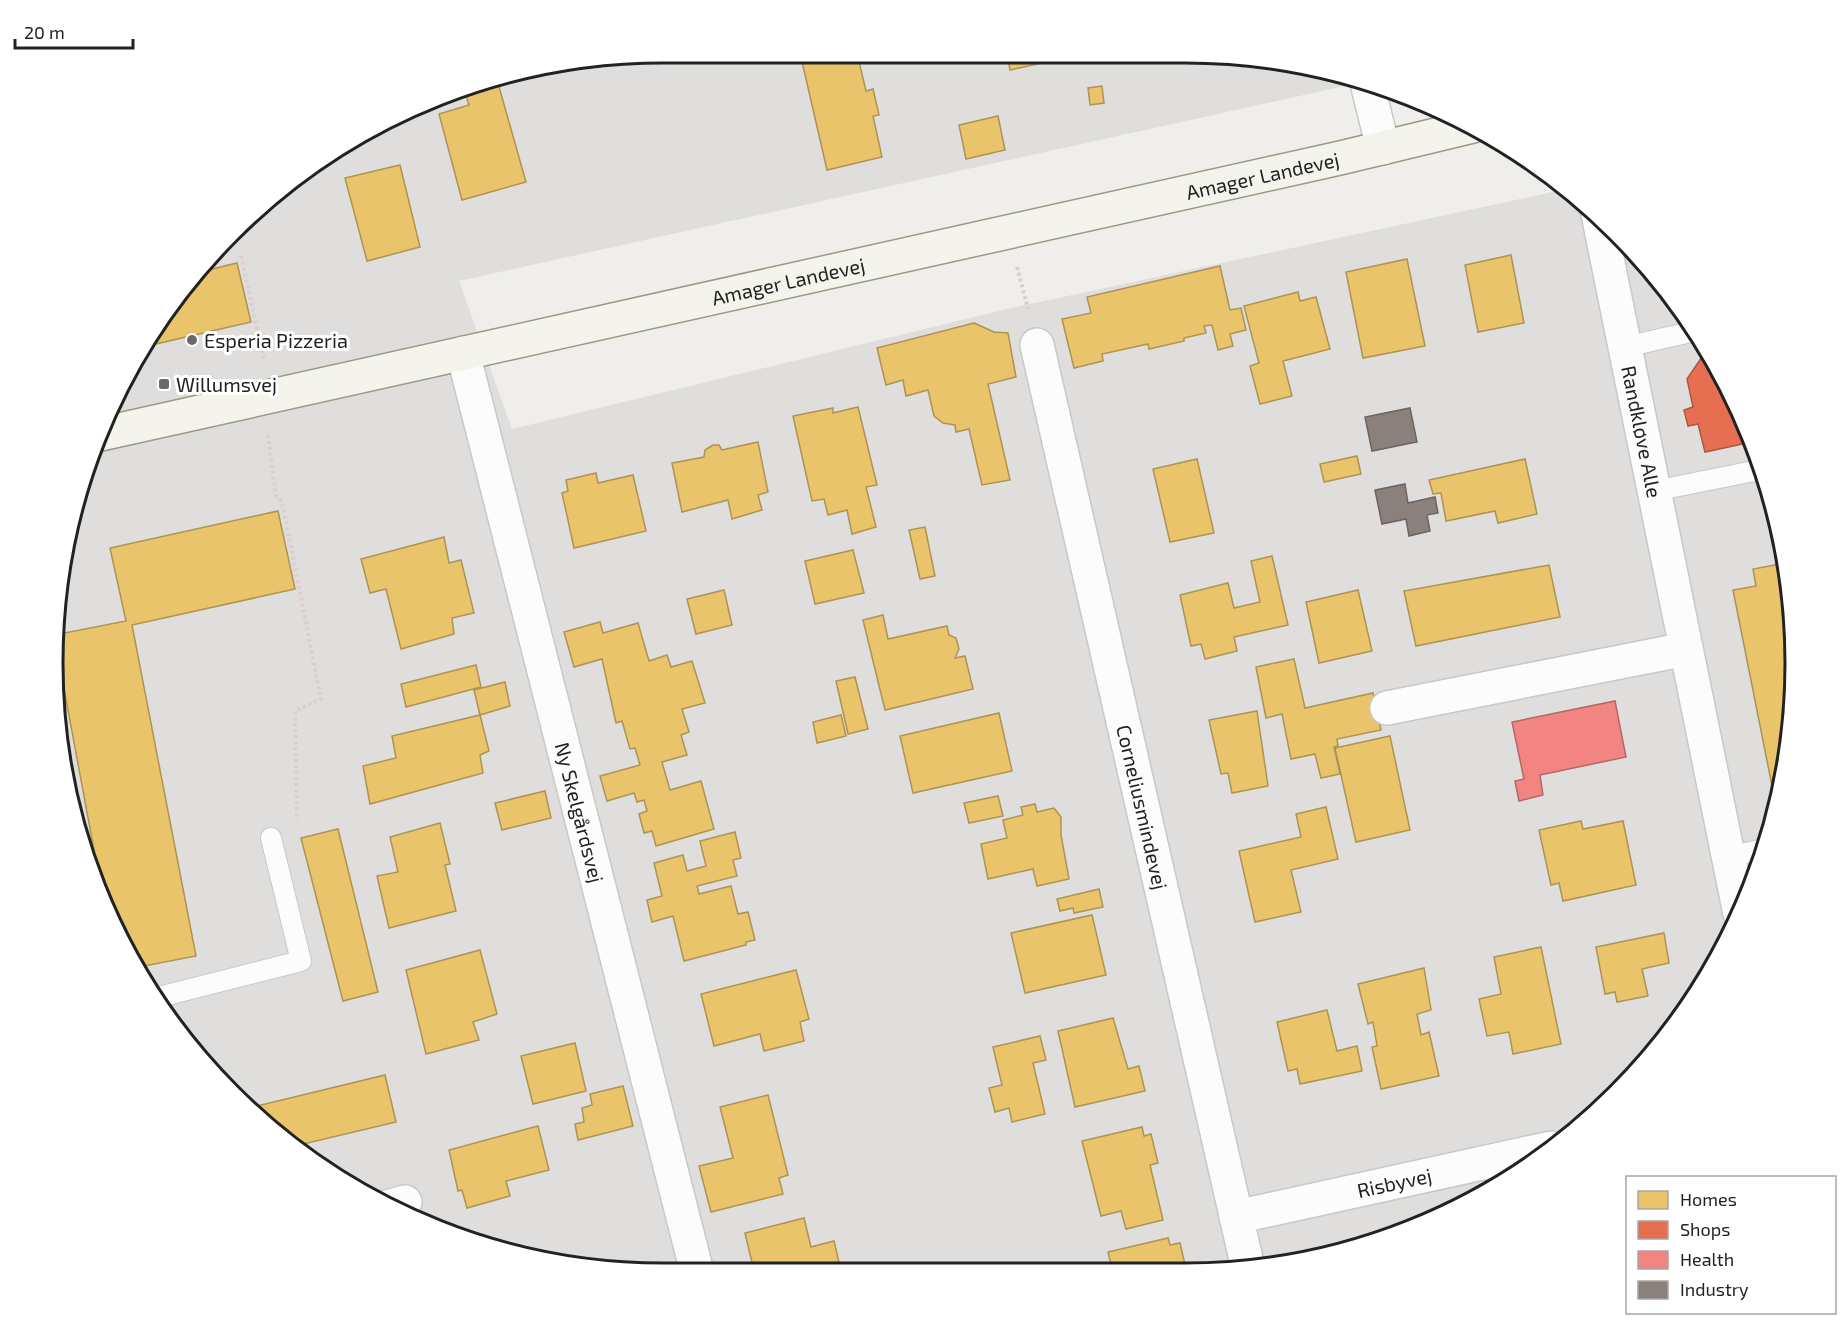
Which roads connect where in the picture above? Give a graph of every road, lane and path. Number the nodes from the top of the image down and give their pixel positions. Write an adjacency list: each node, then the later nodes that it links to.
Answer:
1 (1369, 92): 3 (street)
2 (1459, 129): 3 (street, Amager Landevej)
3 (1383, 148): 4 (street, Amager Landevej)
4 (1008, 232): 8 (path); 10 (street, Amager Landevej)
5 (1602, 232): 9 (street, Randkløve Alle)
6 (242, 256): 11 (path)
7 (1686, 333): 9 (lane)
8 (1037, 345): 23 (street, Corneliusmindevej)
9 (1625, 347): 14 (street, Randkløve Alle)
10 (463, 353): 11 (street, Amager Landevej); 25 (street, Ny Skelgårdsvej)
11 (267, 397): 12 (street, Amager Landevej); 17 (path)
12 (109, 432)
13 (1753, 471): 14 (lane)
14 (1654, 491): 15 (street, Randkløve Alle)
15 (1686, 649): 16 (street); 19 (street, Randkløve Alle)
16 (1387, 708)
17 (272, 842): 21 (lane)
18 (1755, 851): 19 (lane)
19 (1728, 857): 20 (street, Randkløve Alle)
20 (1737, 898)
21 (164, 996)
22 (1532, 1152): 23 (street, Risbyvej)
23 (1236, 1217): 24 (street, Corneliusmindevej)
24 (1246, 1260)
25 (695, 1263)

